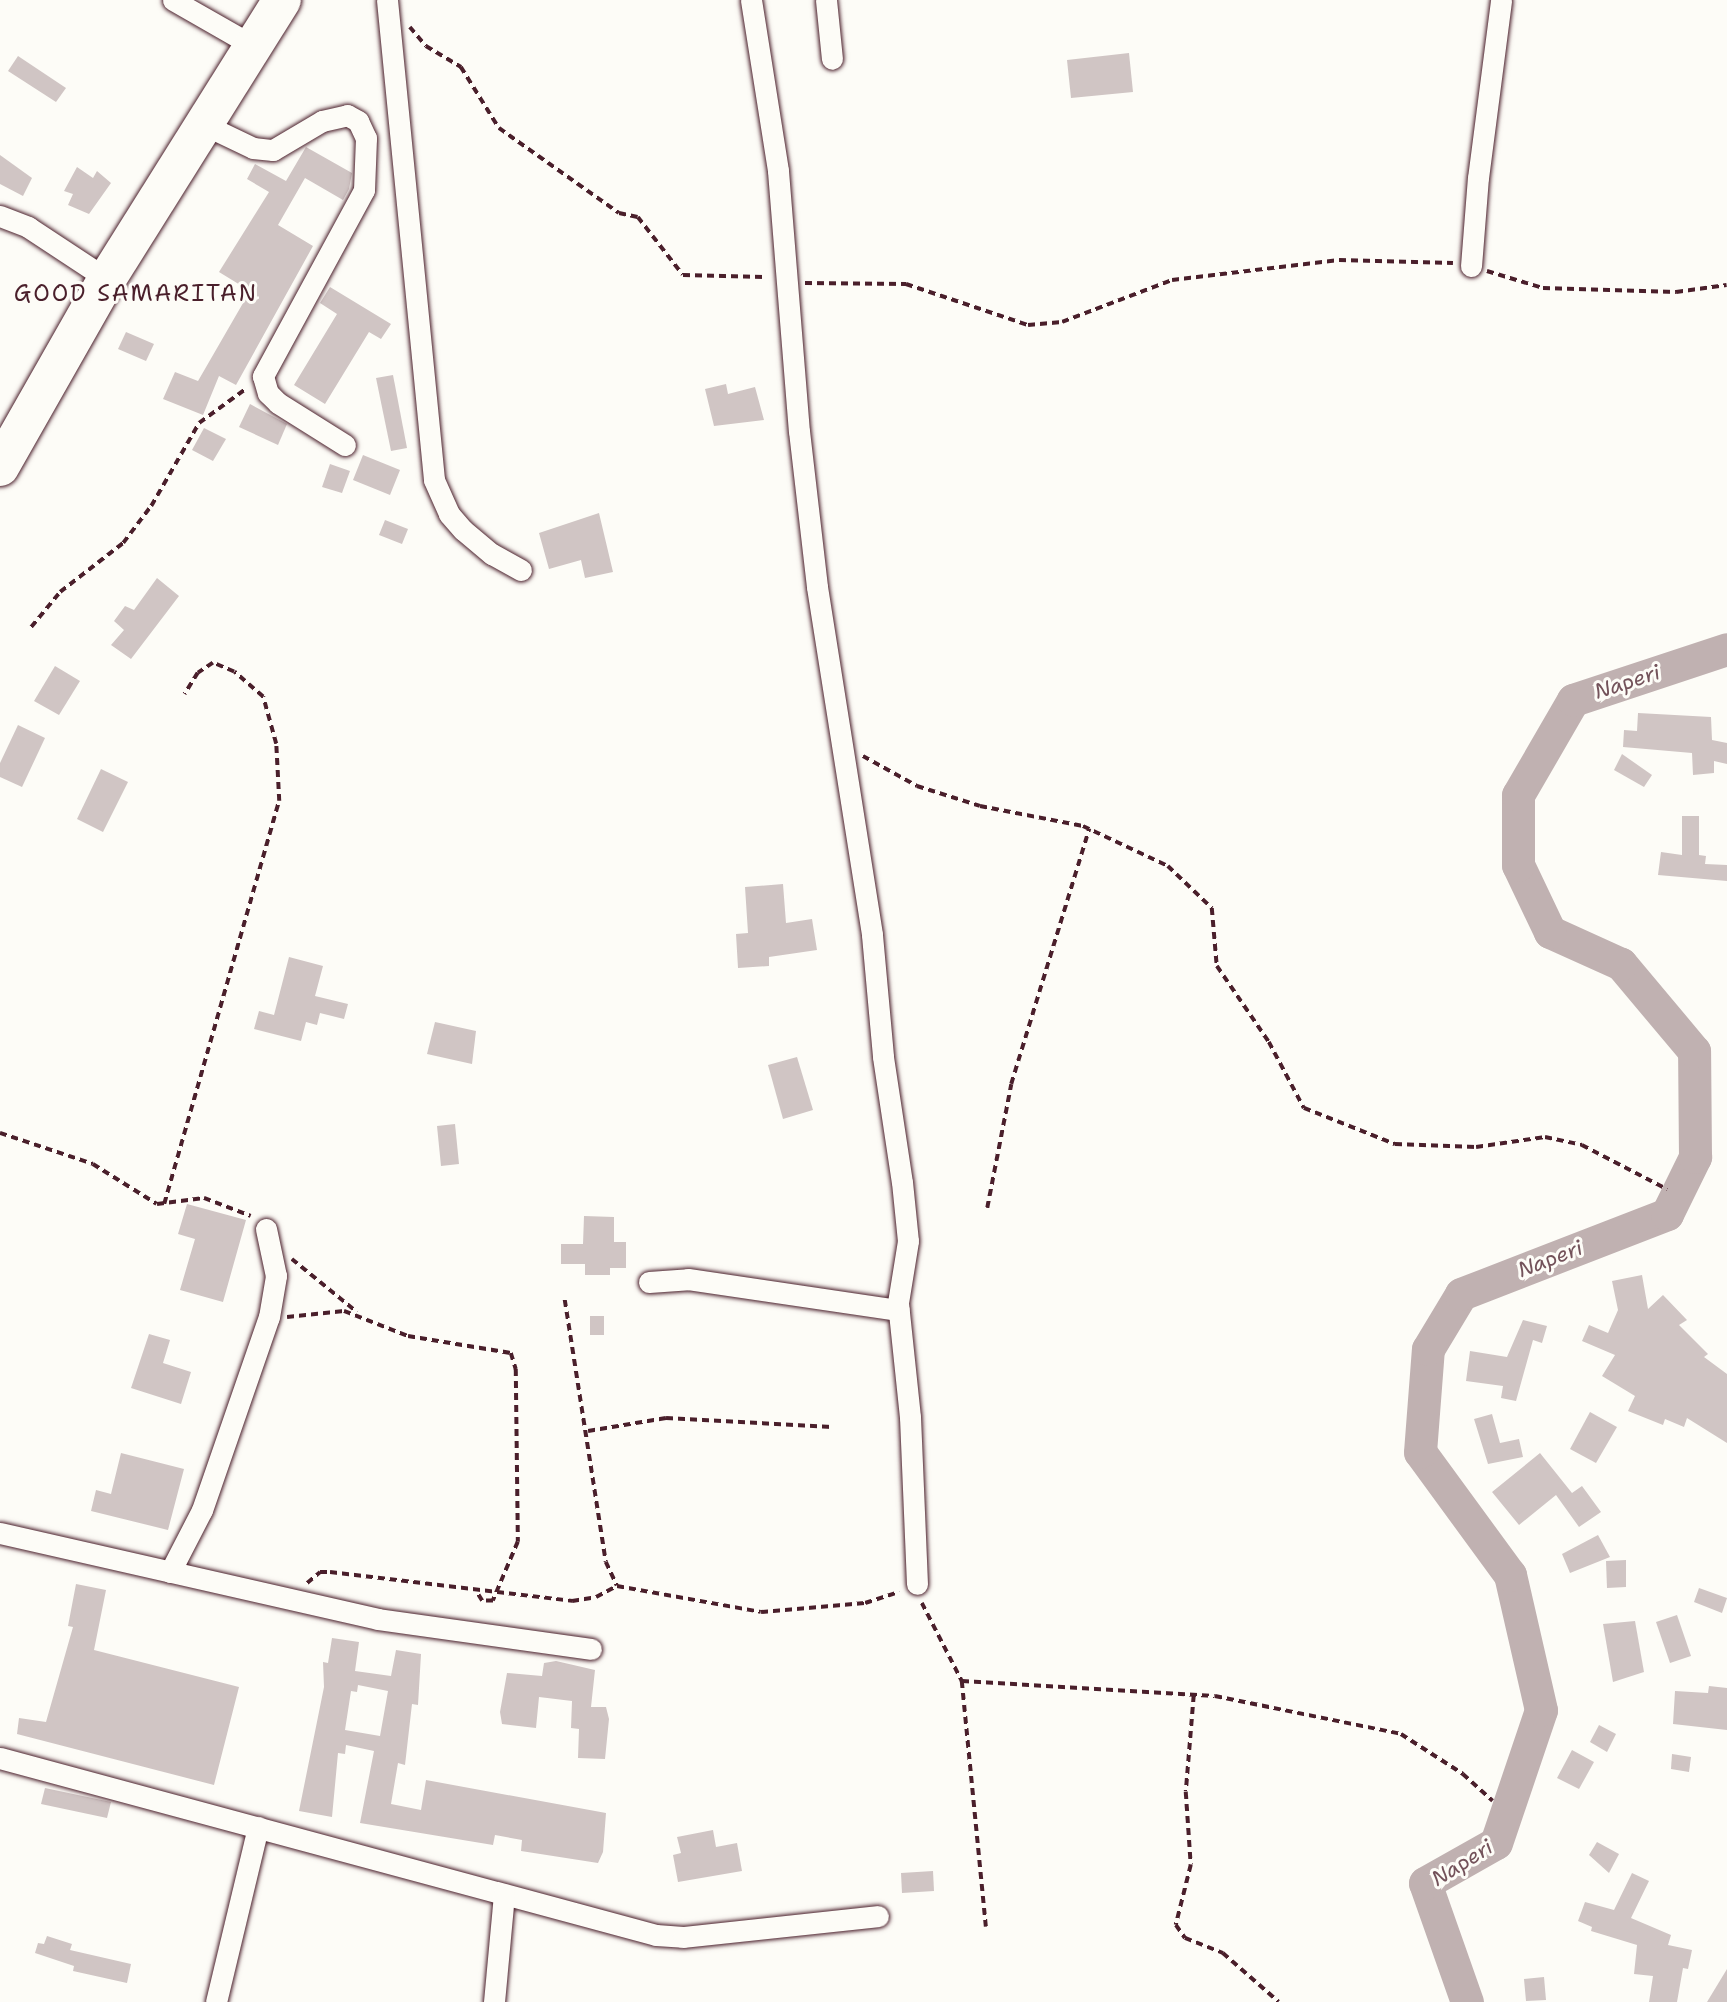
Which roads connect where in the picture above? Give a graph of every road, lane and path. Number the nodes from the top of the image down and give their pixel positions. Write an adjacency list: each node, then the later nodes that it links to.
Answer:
1 (173, 0): 7 (street)
2 (282, 0): 7 (highway)
3 (387, 0): 12 (path); 18 (street)
4 (751, 0): 12 (street)
5 (827, 0): 8 (street)
6 (1501, 0): 11 (street)
7 (252, 45): 9 (highway)
8 (832, 59)
9 (203, 124): 13 (highway); 15 (street)
10 (0, 216): 13 (street)
11 (1472, 266): 12 (path); 14 (path)
12 (788, 278): 21 (street)
13 (107, 279): 17 (highway)
14 (1727, 285)
15 (263, 376): 16 (street); 19 (path)
16 (345, 445)
17 (0, 467)
18 (521, 570)
19 (31, 627)
20 (185, 694): 25 (path)
21 (842, 745): 22 (path); 30 (street)
22 (1089, 829): 24 (path); 26 (path)
23 (0, 1133): 25 (path)
24 (1667, 1189)
25 (164, 1204): 27 (path)
26 (987, 1208)
27 (266, 1229): 31 (path); 32 (street)
28 (649, 1282): 30 (street)
29 (565, 1300): 34 (path)
30 (899, 1310): 37 (street)
31 (359, 1313): 32 (path); 40 (path)
32 (268, 1319): 36 (street)
33 (832, 1427): 34 (path)
34 (588, 1431): 38 (path)
35 (0, 1533): 36 (street)
36 (170, 1572): 41 (street)
37 (917, 1584): 38 (path); 43 (path)
38 (617, 1586): 40 (path)
39 (475, 1590): 40 (path); 40 (path); 41 (path)
40 (497, 1591)
41 (292, 1600): 42 (street)
42 (591, 1649)
43 (962, 1681): 44 (path); 50 (path)
44 (1194, 1695): 46 (path); 53 (path)
45 (0, 1758): 47 (street)
46 (1493, 1801)
47 (258, 1827): 48 (street); 51 (street)
48 (504, 1894): 49 (street); 52 (street)
49 (878, 1916)
50 (986, 1927)
51 (216, 2002)
52 (494, 2002)
53 (1279, 2002)

